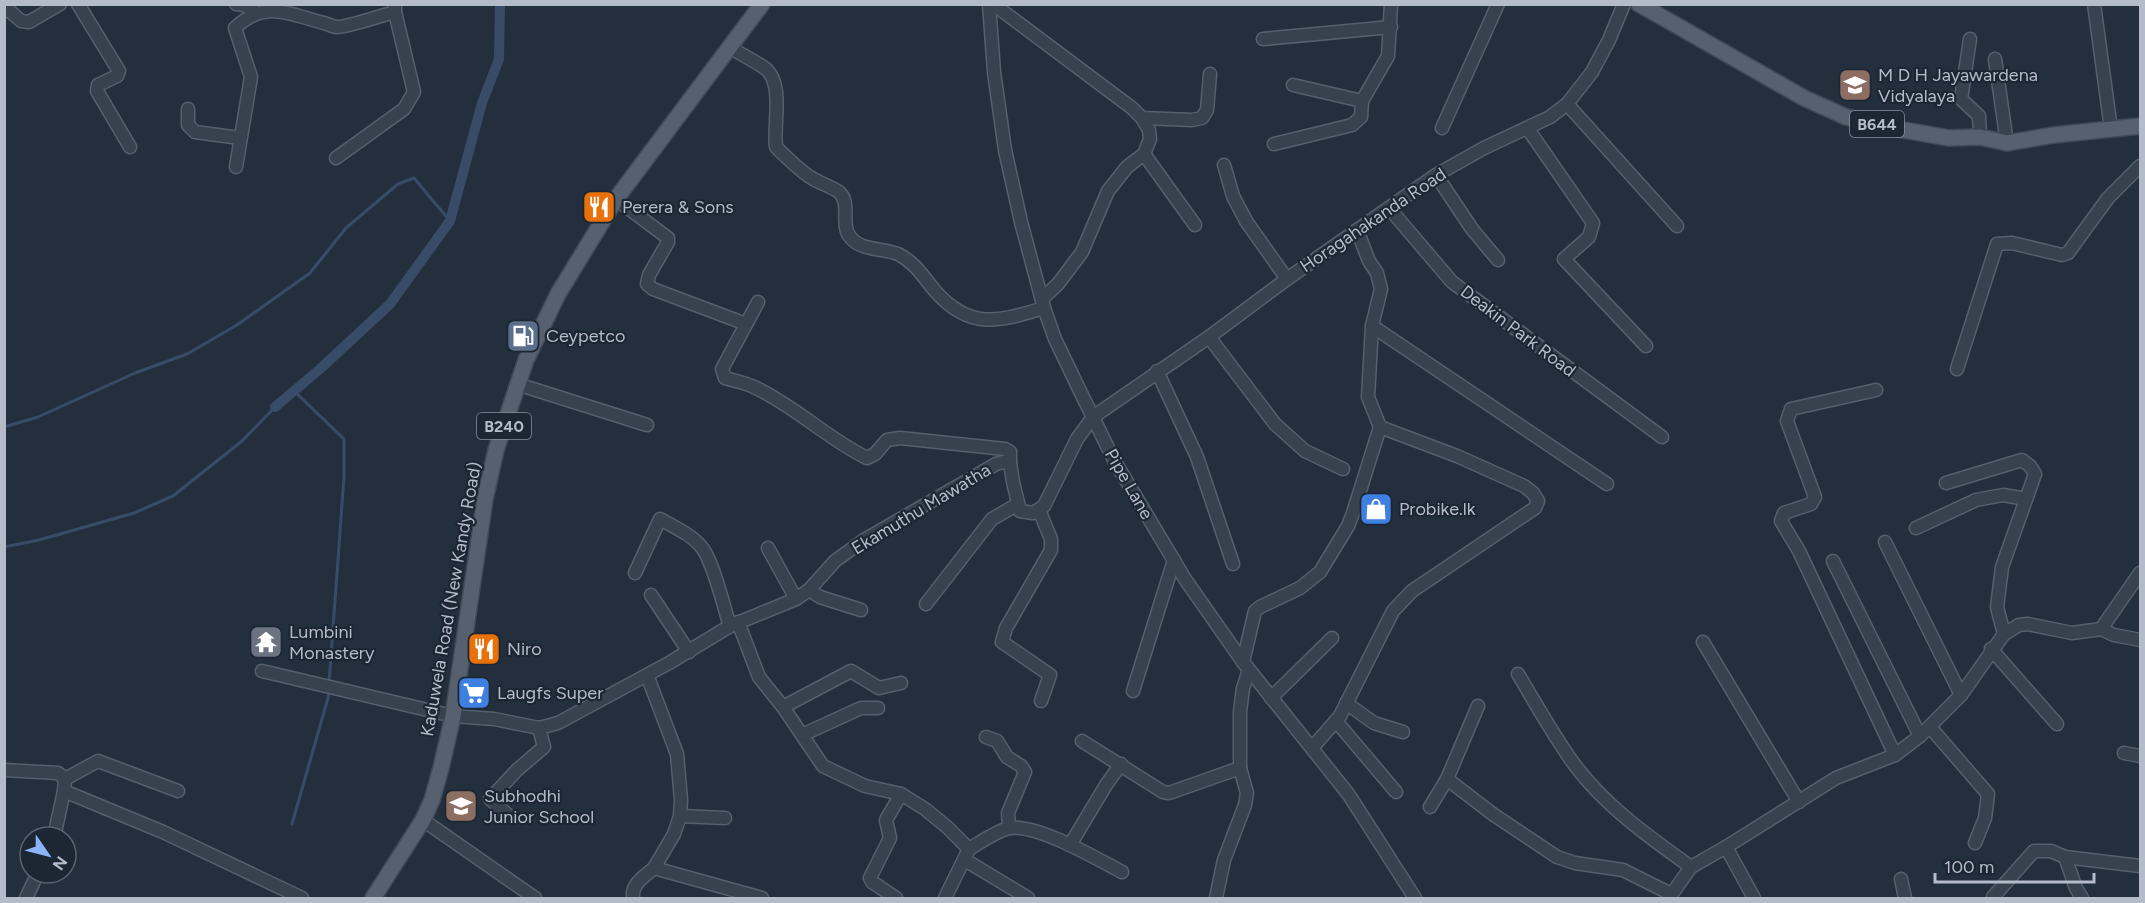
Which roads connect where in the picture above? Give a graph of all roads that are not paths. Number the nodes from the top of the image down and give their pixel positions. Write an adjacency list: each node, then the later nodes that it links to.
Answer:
1 (60, 4): 11 (street)
2 (78, 4): 33 (street)
3 (236, 4): 13 (street)
4 (762, 4): 17 (main road, Kaduwela Road (New Kandy Road) / B240)
5 (991, 4): 24 (street); 48 (street, Pipe Lane)
6 (1391, 4): 14 (street)
7 (1498, 4): 26 (street)
8 (1624, 4): 22 (street, Horagahakanda Road)
9 (1639, 4): 29 (main road, B644)
10 (2094, 4): 28 (street)
11 (4, 6)
12 (395, 8): 13 (street); 35 (street)
13 (253, 10): 30 (street)
14 (1391, 27): 15 (street); 21 (street)
15 (1263, 39)
16 (1970, 39): 29 (street)
17 (729, 47): 40 (main road, Kaduwela Road (New Kandy Road) / B240); 48 (street)
18 (1995, 59): 31 (street)
19 (1210, 74): 24 (street)
20 (1293, 85): 21 (street)
21 (1362, 101): 32 (street)
22 (1567, 104): 27 (street, Horagahakanda Road); 43 (street)
23 (188, 109): 30 (street)
24 (1142, 118): 34 (street)
25 (2140, 126): 28 (main road, B644)
26 (1442, 128)
27 (1528, 129): 39 (street, Horagahakanda Road); 52 (street)
28 (2111, 129): 31 (main road, B644)
29 (1980, 137): 31 (main road, B644)
30 (240, 138): 38 (street)
31 (2007, 143)
32 (1274, 144)
33 (130, 147)
34 (1144, 154): 42 (street); 48 (street)
35 (336, 158)
36 (1224, 165): 46 (street)
37 (2140, 166): 53 (street)
38 (236, 167)
39 (1436, 175): 41 (street, Horagahakanda Road); 45 (street)
40 (616, 199): 49 (street); 55 (main road, Kaduwela Road (New Kandy Road) / B240)
41 (1389, 208): 44 (street, Horagahakanda Road); 60 (street, Deakin Park Road)
42 (1195, 225)
43 (1677, 226)
44 (1357, 230): 46 (street, Horagahakanda Road); 50 (street)
45 (1498, 260)
46 (1287, 279): 51 (street, Horagahakanda Road)
47 (758, 302): 49 (street)
48 (1043, 304): 57 (street, Pipe Lane)
49 (746, 324): 61 (street)
50 (1372, 326): 59 (street); 64 (street)
51 (1209, 337): 54 (street, Horagahakanda Road); 62 (street)
52 (1646, 346)
53 (1957, 369)
54 (1157, 371): 57 (street, Horagahakanda Road); 73 (street)
55 (518, 384): 58 (street); 102 (main road, Kaduwela Road (New Kandy Road) / B240)
56 (1876, 390): 114 (street)
57 (1093, 417): 67 (street); 71 (street, Pipe Lane)
58 (647, 424)
59 (1380, 427): 89 (street); 98 (street)
60 (1662, 437)
61 (1010, 463): 66 (street, Ekamuthu Mawatha); 76 (street, Ekamuthu Mawatha)
62 (1343, 469)
63 (1946, 483): 65 (street)
64 (1607, 484)
65 (2026, 499): 68 (street); 83 (street)
66 (1018, 504): 67 (street); 79 (street)
67 (1039, 510): 97 (street)
68 (1916, 528)
69 (1885, 542): 95 (street)
70 (768, 548): 78 (street)
71 (1174, 560): 89 (street, Pipe Lane); 94 (street)
72 (1833, 561): 109 (street)
73 (1233, 564)
74 (635, 573): 81 (street)
75 (2140, 573): 82 (street)
76 (809, 590): 78 (street, Ekamuthu Mawatha); 80 (street)
77 (651, 595): 88 (street)
78 (796, 599): 81 (street, Ekamuthu Mawatha)
79 (926, 604)
80 (861, 610)
81 (734, 624): 88 (street, Ekamuthu Mawatha); 100 (street)
82 (2101, 629): 83 (street); 85 (street)
83 (2004, 634): 87 (street)
84 (1332, 638): 96 (street)
85 (2140, 640)
86 (1703, 642): 124 (street)
87 (1991, 649): 95 (street); 104 (street)
88 (688, 652): 92 (street, Ekamuthu Mawatha)
89 (1246, 666): 96 (street, Pipe Lane); 117 (street)
90 (262, 671): 102 (street)
91 (1518, 674): 138 (street)
92 (647, 675): 105 (street, Ekamuthu Mawatha); 127 (street)
93 (901, 683): 100 (street)
94 (1133, 691)
95 (1961, 695): 106 (street)
96 (1271, 698): 112 (street, Pipe Lane)
97 (1041, 701)
98 (1346, 704): 103 (street); 107 (street)
99 (1478, 706): 119 (street)
100 (783, 707): 108 (street)
101 (878, 708): 108 (street)
102 (453, 716): 105 (street); 129 (main road, Kaduwela Road (New Kandy Road) / B240)
103 (1336, 721): 112 (street); 122 (street)
104 (2057, 724)
105 (539, 728): 126 (street)
106 (1930, 728): 109 (street); 132 (street)
107 (1403, 732)
108 (802, 735): 123 (street)
109 (1920, 736): 114 (street)
110 (986, 737): 131 (street)
111 (1082, 741): 116 (street)
112 (1312, 748): 153 (street, Pipe Lane)
113 (2124, 753): 115 (street)
114 (1895, 754): 124 (street)
115 (2140, 756)
116 (1121, 764): 117 (street); 133 (street)
117 (1240, 768): 152 (street)
118 (4, 770): 120 (street)
119 (1447, 779): 125 (street); 142 (street)
120 (65, 785): 121 (street); 130 (street); 144 (street)
121 (178, 791)
122 (1396, 792)
123 (901, 794): 135 (street); 149 (street)
124 (1799, 802): 134 (street)
125 (1430, 807)
126 (508, 815)
127 (680, 816): 128 (street); 139 (street)
128 (725, 818)
129 (423, 820): 145 (main road, Kaduwela Road (New Kandy Road) / B240); 146 (street)
130 (57, 825)
131 (1009, 827): 133 (street); 135 (street)
132 (1975, 843)
133 (1070, 845): 140 (street)
134 (1726, 847): 138 (street); 154 (street)
135 (967, 854): 150 (street); 151 (street)
136 (2065, 857): 137 (street); 143 (street); 156 (street)
137 (2140, 866)
138 (1691, 867): 142 (street)
139 (654, 868): 147 (street); 148 (street)
140 (1122, 872)
141 (1901, 879): 155 (street)
142 (1670, 896)
143 (1993, 897)
144 (302, 898)
145 (373, 898)
146 (535, 898)
147 (633, 898)
148 (762, 898)
149 (896, 898)
150 (945, 898)
151 (1028, 898)
152 (1216, 898)
153 (1415, 898)
154 (1754, 898)
155 (1905, 898)
156 (2082, 898)

